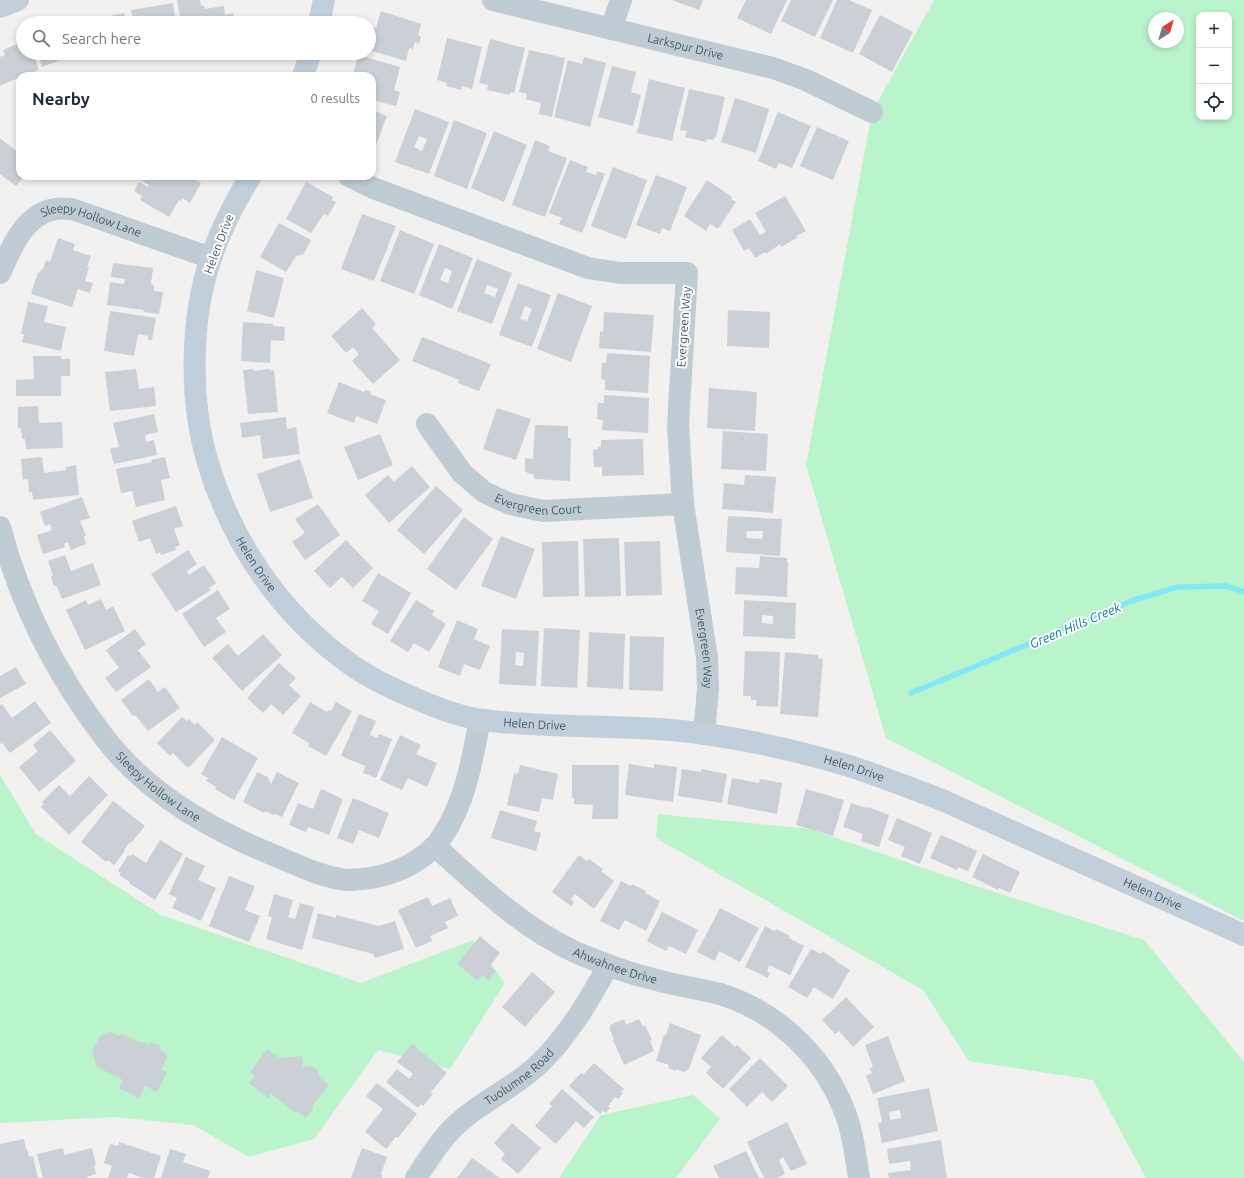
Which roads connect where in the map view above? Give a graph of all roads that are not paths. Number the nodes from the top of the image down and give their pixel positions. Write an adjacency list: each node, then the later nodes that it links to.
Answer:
1 (18, 0): 5 (street)
2 (324, 0): 6 (street)
3 (493, 0): 7 (street, Larkspur Drive)
4 (621, 0): 7 (street)
5 (0, 7)
6 (321, 16)
7 (612, 29): 10 (street, Larkspur Drive)
8 (309, 60): 9 (street)
9 (304, 72)
10 (872, 112)
11 (249, 180): 13 (street, Helen Drive)
12 (357, 180): 16 (street, Evergreen Way)
13 (211, 258): 14 (street, Sleepy Hollow Lane); 18 (street, Helen Drive)
14 (0, 272)
15 (427, 424): 16 (street, Evergreen Court)
16 (682, 504): 19 (street, Evergreen Way)
17 (0, 527): 20 (street, Sleepy Hollow Lane)
18 (480, 720): 19 (street, Helen Drive); 20 (street)
19 (704, 734): 21 (street, Helen Drive)
20 (435, 846): 22 (street, Ahwahnee Drive)
21 (1244, 935)
22 (608, 966): 23 (street, Tuolumne Road); 24 (street, Ahwahnee Drive)
23 (416, 1178)
24 (859, 1178)

